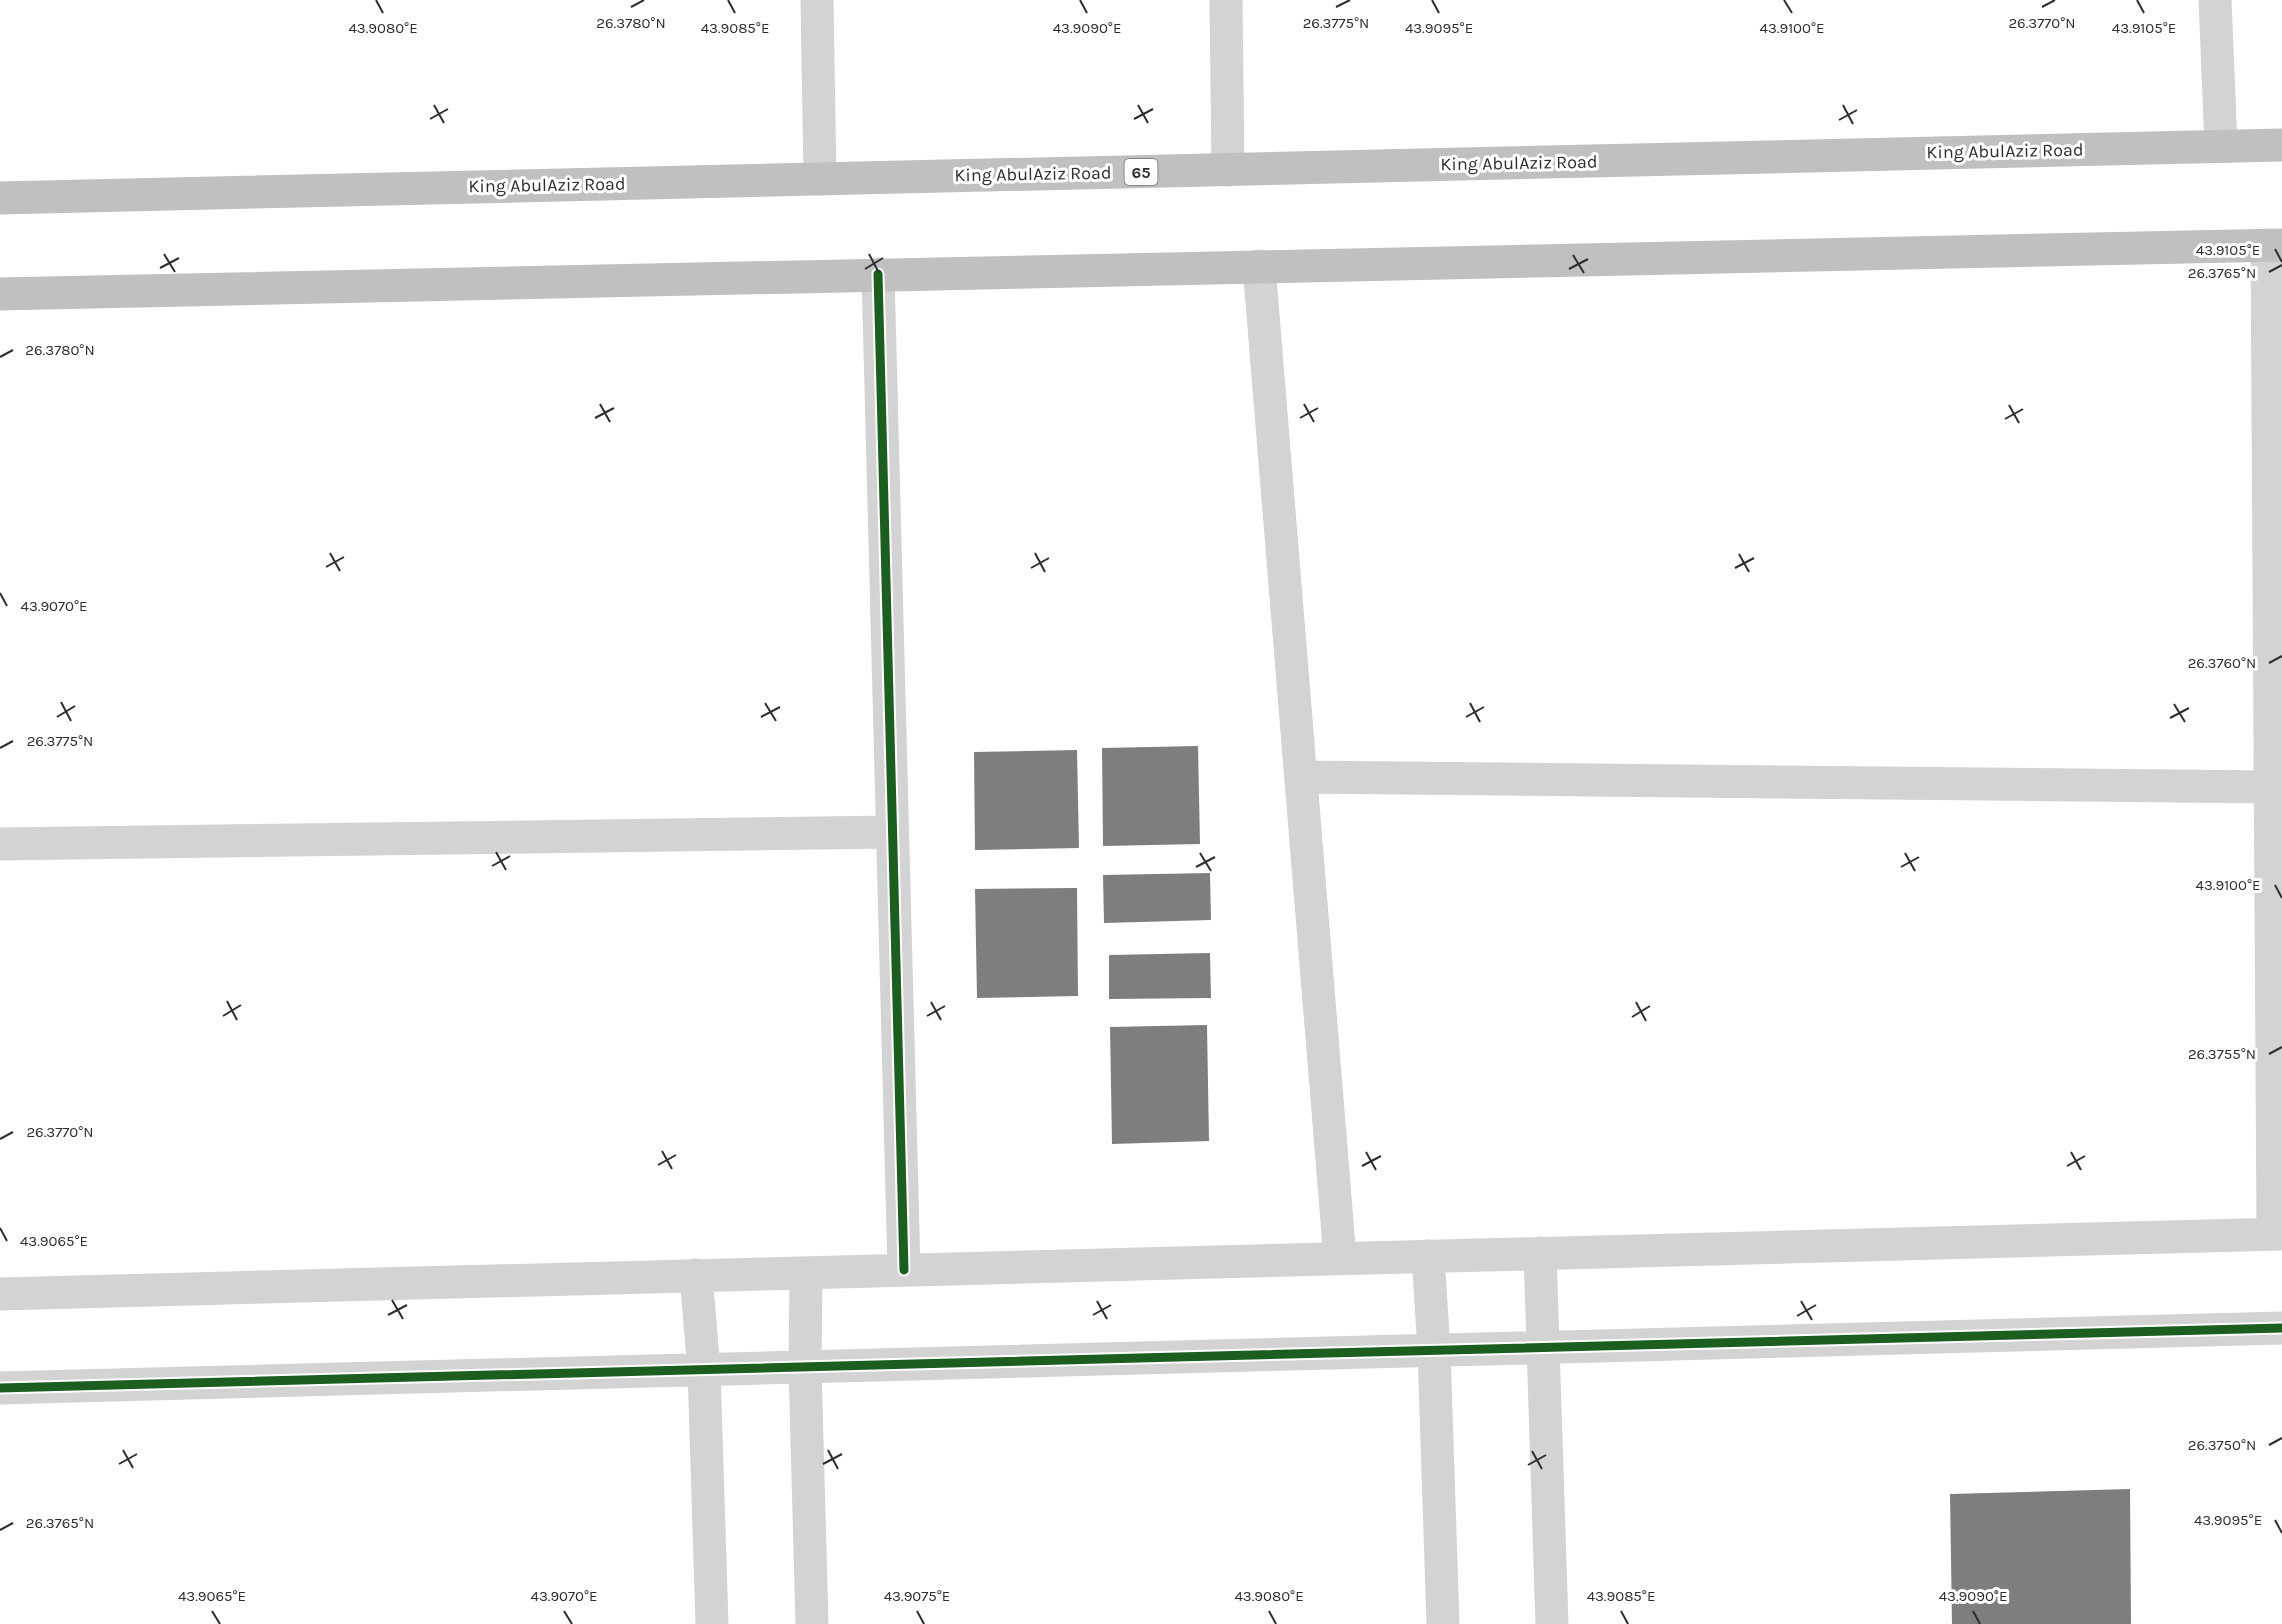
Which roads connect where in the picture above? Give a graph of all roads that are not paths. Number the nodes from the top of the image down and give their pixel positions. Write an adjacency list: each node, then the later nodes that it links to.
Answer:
1 (817, 0): 7 (street)
2 (1226, 0): 6 (street)
3 (2215, 0): 5 (street)
4 (2282, 145): 5 (highway, King AbulAziz Road / 65)
5 (2221, 146): 6 (highway, King AbulAziz Road / 65)
6 (1228, 170): 7 (highway, King AbulAziz Road / 65)
7 (820, 179): 8 (highway, King AbulAziz Road / 65)
8 (0, 198)
9 (2274, 245): 10 (highway); 14 (street)
10 (1260, 267): 11 (highway); 13 (street)
11 (878, 274): 12 (highway); 15 (street)
12 (0, 294)
13 (1301, 777): 14 (street); 20 (street)
14 (2271, 787): 17 (street)
15 (892, 832): 16 (street); 21 (street)
16 (0, 844)
17 (2278, 1234): 18 (street)
18 (1540, 1253): 19 (street); 26 (street)
19 (1428, 1256): 20 (street); 27 (street)
20 (1340, 1258): 21 (street)
21 (904, 1270): 22 (street)
22 (806, 1272): 23 (street); 28 (street)
23 (696, 1275): 24 (street); 29 (street)
24 (0, 1294)
25 (2282, 1328): 26 (street)
26 (1544, 1347): 27 (street); 34 (street)
27 (1434, 1350): 28 (street); 33 (street)
28 (805, 1367): 29 (street); 32 (street)
29 (704, 1370): 30 (street); 31 (street)
30 (0, 1388)
31 (712, 1624)
32 (812, 1624)
33 (1443, 1624)
34 (1552, 1624)

